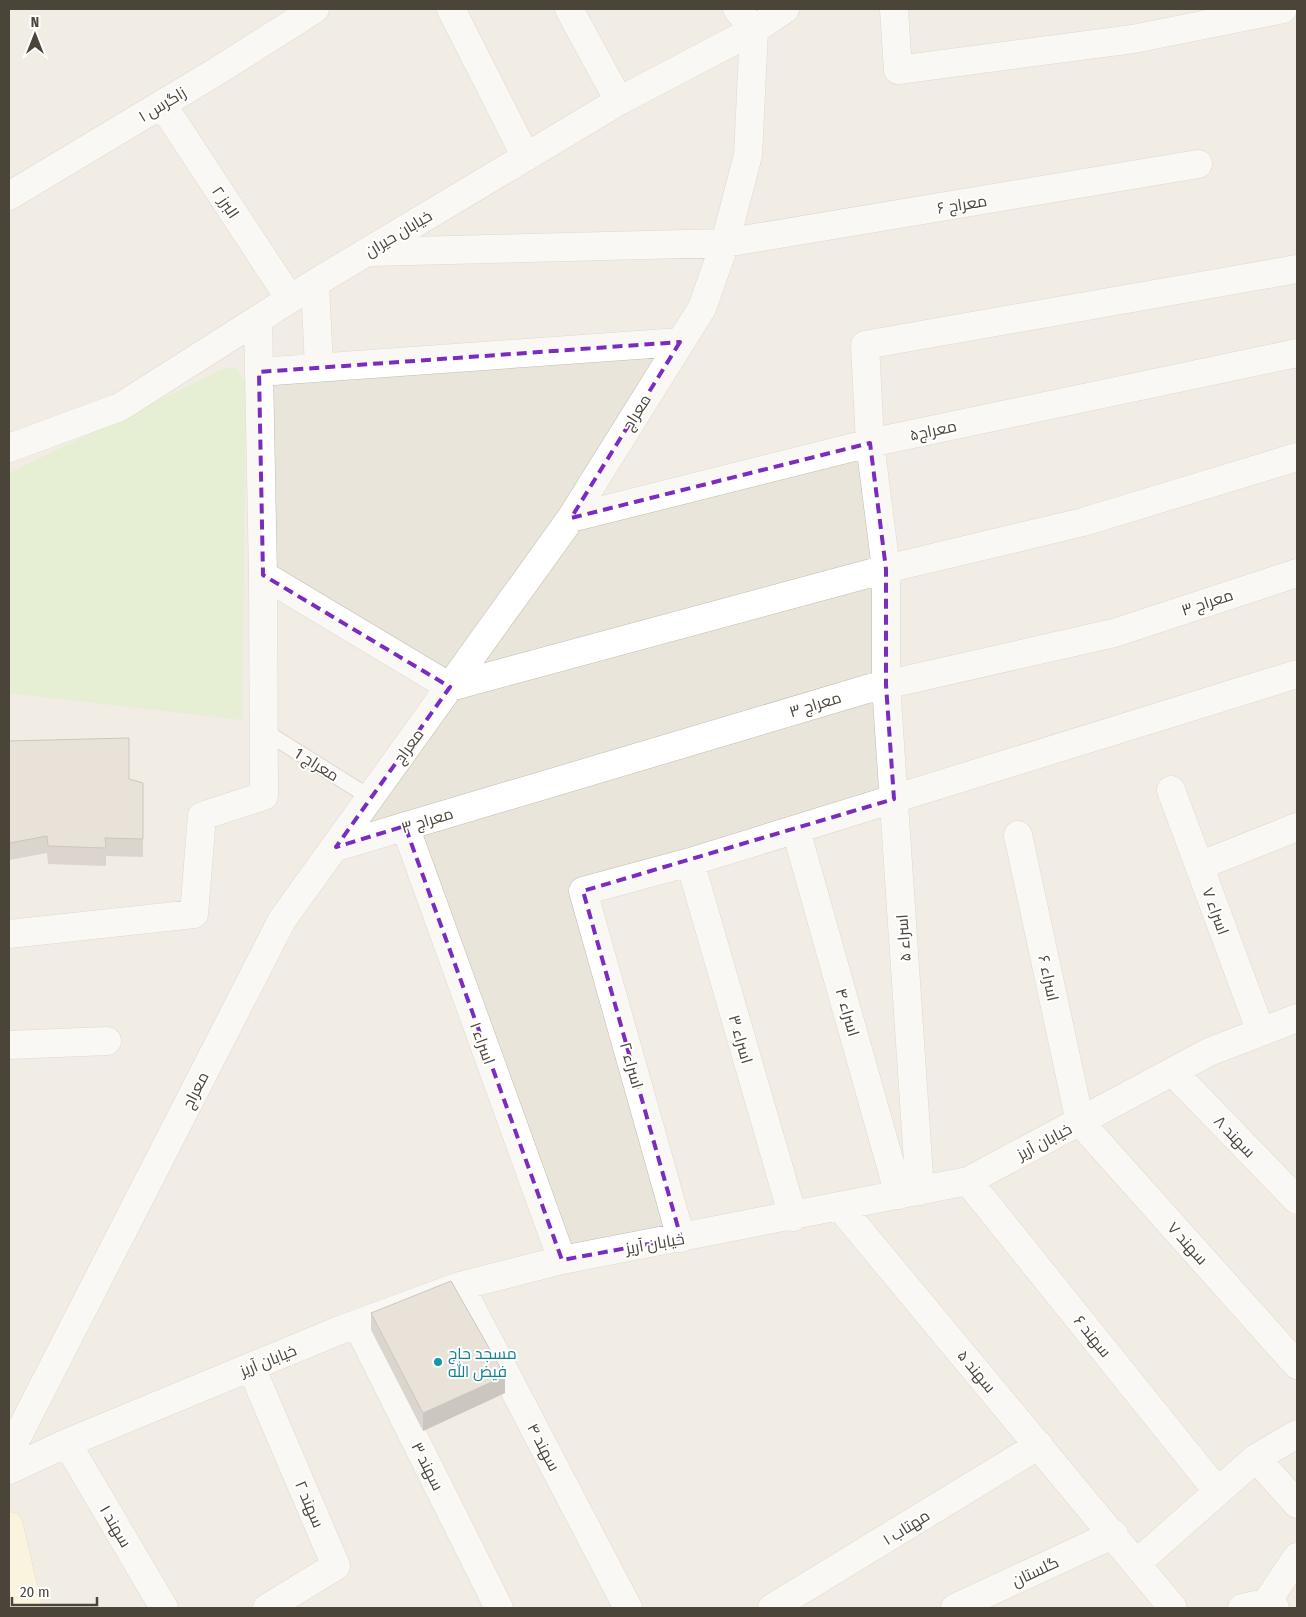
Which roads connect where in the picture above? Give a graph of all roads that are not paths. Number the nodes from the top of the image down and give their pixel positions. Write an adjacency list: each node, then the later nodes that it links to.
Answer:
1 (315, 9): 10 (street, زاگرس ۱)
2 (451, 9): 11 (street)
3 (569, 9): 9 (street)
4 (736, 9): 8 (street)
5 (784, 9): 8 (street, خیابان حیران)
6 (894, 9): 7 (street)
7 (1283, 9)
8 (754, 30): 9 (street, خیابان حیران); 14 (street, معراج)
9 (619, 101): 11 (street, خیابان حیران)
10 (162, 104): 13 (street, زاگرس ۱); 18 (street, البرز ۲)
11 (526, 157): 15 (street, خیابان حیران)
12 (1198, 164): 14 (street, معراج ۶)
13 (9, 196)
14 (725, 243): 15 (street, معراج ۶); 20 (street, معراج)
15 (367, 252): 17 (street, خیابان حیران)
16 (1297, 269): 24 (street, اسراء ۵)
17 (315, 283): 18 (street, خیابان حیران); 22 (street)
18 (290, 299): 19 (street, خیابان حیران)
19 (258, 319): 23 (street); 25 (street, خیابان حیران)
20 (680, 342): 22 (street); 27 (street, معراج)
21 (1297, 353): 24 (street, معراج۵)
22 (319, 367): 23 (street)
23 (259, 372): 30 (street)
24 (870, 443): 27 (street, معراج۵); 28 (street, اسراء ۵)
25 (9, 448)
26 (1297, 456): 28 (street)
27 (571, 518): 33 (street, معراج)
28 (886, 569): 32 (street, اسراء ۵); 33 (street)
29 (1297, 573): 32 (street, معراج ۳)
30 (263, 575): 33 (street); 34 (street)
31 (1297, 674): 37 (street)
32 (886, 685): 37 (street, اسراء ۵); 38 (street, معراج ۳)
33 (450, 687): 36 (street, معراج)
34 (264, 731): 36 (lane, معراج 1); 45 (street)
35 (1171, 790): 44 (street, اسراء ۷)
36 (371, 798): 42 (street, معراج)
37 (894, 800): 40 (street); 52 (street, اسراء ۵)
38 (405, 826): 42 (street, معراج ۳); 57 (street, اسراء ۱)
39 (1297, 827): 44 (street)
40 (796, 830): 43 (street); 52 (street, اسراء ۴)
41 (1018, 835): 50 (street, اسراء ۶)
42 (336, 847): 65 (street, معراج)
43 (690, 862): 55 (street, اسراء ۳); 56 (street, اسراء ۲)
44 (1200, 866): 46 (street, اسراء ۷)
45 (9, 934)
46 (1285, 1027): 49 (street, خیابان آریز)
47 (107, 1041): 48 (street)
48 (9, 1045)
49 (1173, 1072): 50 (street, خیابان آریز); 53 (street, سهند ۸)
50 (1080, 1122): 51 (street, خیابان آریز); 60 (street, سهند ۷)
51 (968, 1181): 52 (street, خیابان آریز); 68 (street, سهند ۶)
52 (909, 1193): 54 (street, خیابان آریز)
53 (1297, 1200)
54 (840, 1207): 55 (street, خیابان آریز); 64 (street, سهند ۵)
55 (792, 1216): 56 (street, خیابان آریز)
56 (681, 1238): 57 (street, خیابان آریز)
57 (562, 1260): 58 (street, خیابان آریز)
58 (460, 1286): 59 (street, خیابان آریز); 80 (street, سهند ۴)
59 (357, 1324): 61 (street, خیابان آریز); 74 (street, سهند ۳)
60 (1297, 1365)
61 (251, 1367): 63 (street, خیابان آریز); 79 (street, سهند ۲)
62 (1297, 1434): 66 (street)
63 (68, 1443): 67 (street, خیابان آریز); 78 (street, سهند ۱)
64 (1039, 1445): 71 (street, سهند ۵); 81 (street, مهتاب ۱)
65 (9, 1453)
66 (1256, 1458): 68 (street); 69 (street)
67 (9, 1470)
68 (1218, 1492): 73 (street)
69 (1297, 1504)
70 (9, 1526): 77 (main road)
71 (1114, 1534): 73 (street, سهند ۵); 75 (street, گلستان)
72 (1297, 1557): 76 (street)
73 (1137, 1563): 82 (street, سهند ۵)
74 (493, 1606)
75 (963, 1606)
76 (1261, 1607)
77 (28, 1608)
78 (164, 1608)
79 (267, 1608)
80 (628, 1608)
81 (772, 1608)
82 (1173, 1608)

